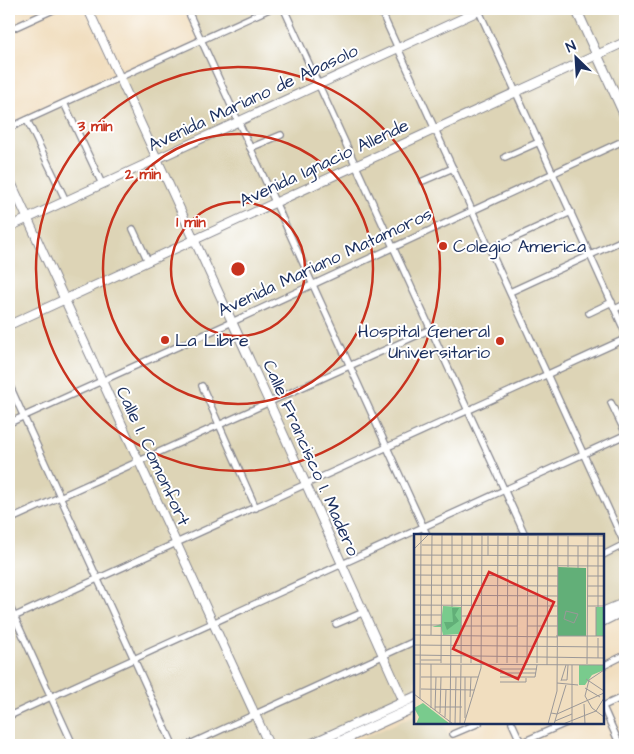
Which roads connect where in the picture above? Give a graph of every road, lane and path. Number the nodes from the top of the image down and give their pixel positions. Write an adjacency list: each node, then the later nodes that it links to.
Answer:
1 (55, 9): 9 (street)
2 (88, 9): 14 (street, Calle Francisco I. Madero)
3 (187, 9): 10 (street)
4 (269, 9): 10 (street)
5 (284, 9): 15 (street)
6 (380, 9): 12 (street)
7 (480, 9): 12 (street, Avenida Mariano de Abasolo); 16 (street)
8 (576, 9): 13 (main road)
9 (9, 30)
10 (201, 40): 14 (street); 20 (street)
11 (625, 42): 13 (street, Avenida Ignacio Allende)
12 (398, 48): 15 (street, Avenida Mariano de Abasolo); 22 (street)
13 (597, 54): 16 (street, Avenida Ignacio Allende); 18 (main road)
14 (120, 77): 17 (street); 28 (street, Calle Francisco I. Madero)
15 (319, 84): 20 (street, Avenida Mariano de Abasolo); 29 (street)
16 (516, 92): 22 (street, Avenida Ignacio Allende); 25 (street)
17 (64, 103): 19 (street); 34 (street)
18 (625, 116)
19 (27, 120): 21 (street); 35 (street)
20 (238, 121): 26 (street); 28 (street, Avenida Mariano de Abasolo)
21 (9, 128)
22 (435, 129): 29 (street, Avenida Ignacio Allende); 30 (street)
23 (281, 135): 26 (street)
24 (625, 140): 31 (street, Avenida Mariano Matamoros)
25 (539, 142): 27 (street); 31 (street)
26 (250, 148): 36 (street)
27 (505, 157)
28 (157, 159): 34 (street, Avenida Mariano de Abasolo); 42 (street, Calle Francisco I. Madero)
29 (356, 165): 36 (street, Avenida Ignacio Allende); 44 (street)
30 (453, 168): 33 (street); 37 (street)
31 (553, 173): 37 (street, Avenida Mariano Matamoros); 38 (street)
32 (9, 178): 39 (street, Calle I. Comonfort)
33 (423, 181)
34 (102, 184): 35 (street, Avenida Mariano de Abasolo)
35 (66, 201): 39 (street, Avenida Mariano de Abasolo)
36 (275, 202): 42 (street, Avenida Ignacio Allende); 48 (street)
37 (472, 210): 44 (street, Avenida Mariano Matamoros); 45 (street)
38 (571, 212): 45 (street); 46 (street)
39 (27, 218): 40 (street, Avenida Mariano de Abasolo); 50 (street, Calle I. Comonfort)
40 (9, 227)
41 (133, 229): 47 (street)
42 (194, 239): 47 (street, Avenida Ignacio Allende); 55 (street, Calle Francisco I. Madero)
43 (625, 239): 46 (street)
44 (393, 247): 48 (street, Avenida Mariano Matamoros); 57 (street)
45 (490, 249): 49 (street)
46 (590, 255): 49 (street); 51 (street)
47 (148, 261): 50 (street, Avenida Ignacio Allende)
48 (313, 285): 55 (street, Avenida Mariano Matamoros); 60 (street)
49 (510, 292): 61 (street)
50 (64, 299): 56 (street, Avenida Ignacio Allende); 62 (street, Calle I. Comonfort)
51 (612, 302): 53 (street); 54 (street)
52 (625, 304): 53 (street)
53 (615, 309): 58 (street)
54 (589, 313)
55 (232, 322): 62 (street, Avenida Mariano Matamoros); 65 (street, Calle Francisco I. Madero)
56 (9, 325)
57 (431, 328): 60 (street); 67 (street)
58 (625, 332)
59 (625, 339): 61 (street)
60 (349, 365): 65 (street); 72 (street)
61 (547, 375): 67 (street); 73 (street)
62 (102, 381): 68 (street, Avenida Mariano Matamoros); 74 (street, Calle I. Comonfort)
63 (9, 384): 68 (street)
64 (202, 386): 70 (street)
65 (269, 402): 70 (street); 75 (street, Calle Francisco I. Madero)
66 (611, 403): 71 (street)
67 (468, 411): 72 (street); 76 (street)
68 (23, 416): 69 (street, Avenida Mariano Matamoros); 77 (street)
69 (9, 423)
70 (219, 424): 74 (street); 78 (street)
71 (625, 434): 73 (street)
72 (387, 448): 75 (street); 80 (street)
73 (584, 454): 76 (street); 84 (street)
74 (138, 461): 77 (street); 83 (street, Calle I. Comonfort)
75 (307, 485): 78 (street); 86 (street, Calle Francisco I. Madero)
76 (504, 490): 80 (street); 82 (street)
77 (60, 496): 79 (street); 87 (street)
78 (256, 508): 83 (street)
79 (9, 520)
80 (423, 527): 81 (street); 86 (street)
81 (426, 534)
82 (525, 534)
83 (176, 544): 87 (street); 95 (street, Calle I. Comonfort)
84 (625, 545): 85 (street)
85 (604, 554)
86 (342, 564): 91 (street, Calle Francisco I. Madero); 95 (street)
87 (97, 579): 93 (street); 100 (street)
88 (625, 602): 90 (main road)
89 (9, 605): 93 (street)
90 (621, 610): 92 (main road); 94 (main road)
91 (364, 612): 96 (street); 98 (street, Calle Francisco I. Madero)
92 (604, 612)
93 (10, 617): 103 (street)
94 (604, 620)
95 (213, 623): 100 (street); 109 (street, Calle I. Comonfort)
96 (336, 624)
97 (414, 641): 98 (street)
98 (384, 655): 105 (street, Calle Francisco I. Madero); 109 (street)
99 (625, 655): 101 (street)
100 (134, 659): 103 (street); 118 (street)
101 (604, 666)
102 (625, 696): 106 (street)
103 (51, 697): 110 (street); 117 (street)
104 (414, 697): 105 (main road)
105 (404, 702): 121 (main road)
106 (604, 706)
107 (414, 707): 122 (main road)
108 (604, 708): 115 (street)
109 (255, 714): 119 (street); 120 (street, Calle I. Comonfort)
110 (9, 716)
111 (477, 724): 114 (street)
112 (512, 724): 116 (street)
113 (564, 724): 116 (street)
114 (453, 734)
115 (620, 743)
116 (520, 744)
117 (73, 745)
118 (173, 745)
119 (188, 745)
120 (269, 745)
121 (309, 745)
122 (332, 745)

